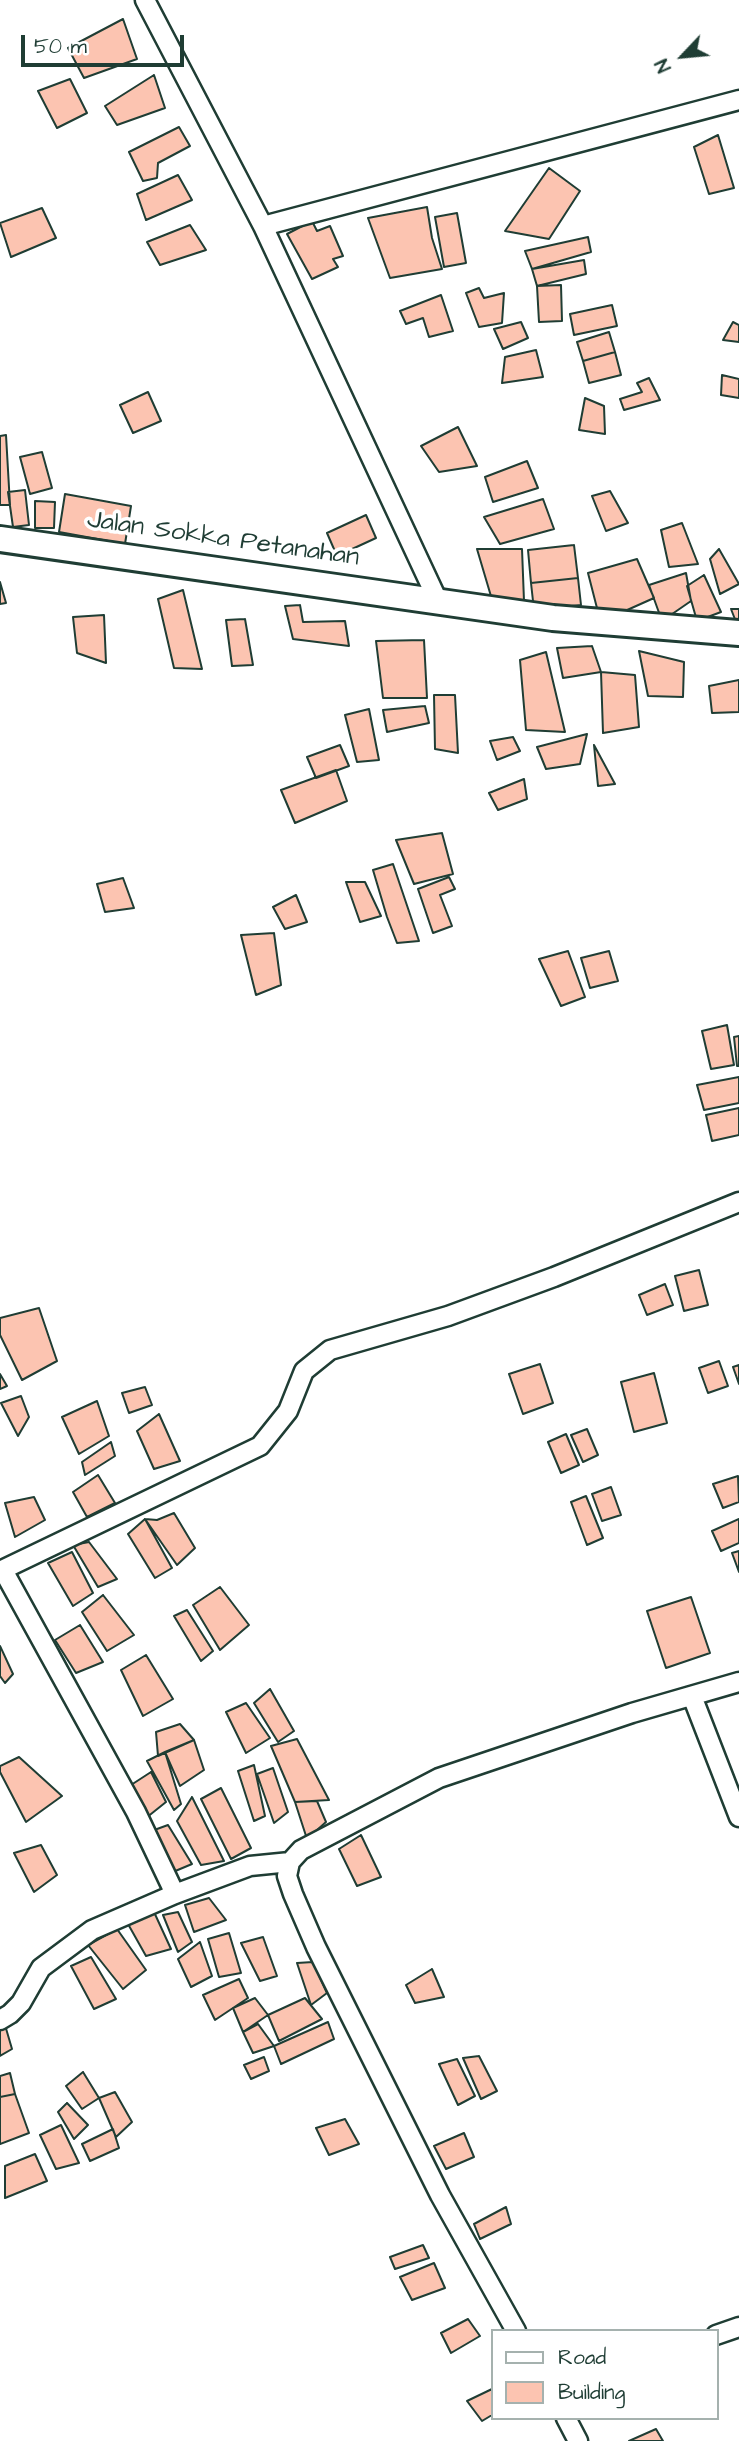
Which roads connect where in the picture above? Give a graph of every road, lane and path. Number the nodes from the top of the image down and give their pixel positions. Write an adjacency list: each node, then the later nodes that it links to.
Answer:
1 (145, 0): 3 (street)
2 (739, 100): 3 (street)
3 (263, 226): 5 (street)
4 (0, 539): 5 (main road, Jalan Sokka Petanahan)
5 (438, 601): 6 (main road, Jalan Sokka Petanahan)
6 (739, 633)
7 (739, 1202): 8 (street)
8 (1, 1570): 13 (street)
9 (739, 1682): 10 (street)
10 (692, 1696): 11 (street); 12 (street)
11 (739, 1817)
12 (290, 1862): 13 (street); 16 (street)
13 (175, 1894): 14 (street)
14 (0, 2020)
15 (739, 2327): 17 (street)
16 (515, 2329)
17 (718, 2334)
18 (566, 2420): 19 (street)
19 (578, 2441)

